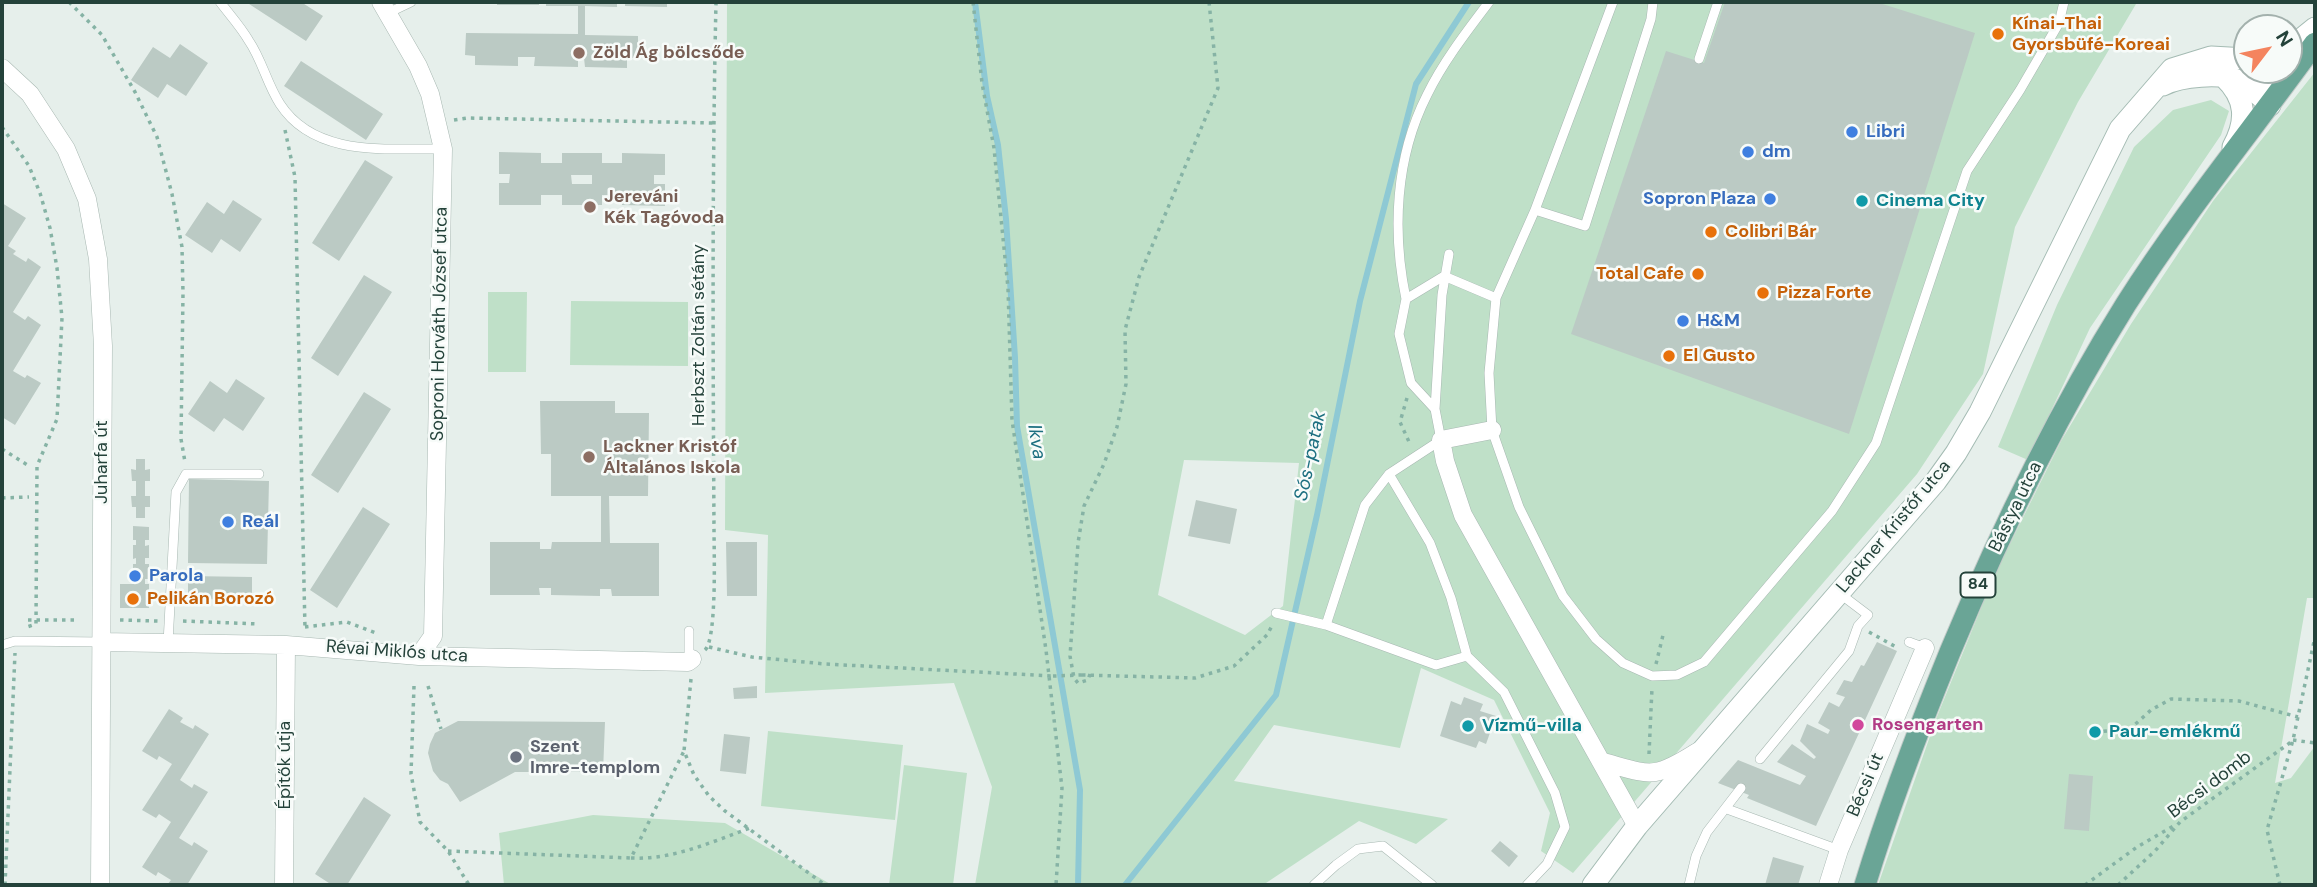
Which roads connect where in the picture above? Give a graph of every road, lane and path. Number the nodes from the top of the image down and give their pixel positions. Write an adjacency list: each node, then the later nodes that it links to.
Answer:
1 (69, 2): 39 (path)
2 (220, 2): 20 (lane)
3 (411, 2): 12 (lane)
4 (716, 2): 23 (path, Herbszt Zoltán sétány)
5 (973, 2): 69 (path)
6 (1209, 2): 68 (path)
7 (1489, 2): 31 (lane)
8 (1613, 2): 27 (lane)
9 (1653, 2): 27 (lane)
10 (1718, 2): 14 (lane)
11 (2064, 2): 70 (lane)
12 (385, 7): 22 (street, Soproni Horváth József utca)
13 (2315, 43): 21 (main road, 84)
14 (1699, 59)
15 (2233, 64): 44 (street, Lackner Kristóf utca)
16 (2, 68): 57 (street, Juharfa út)
17 (2236, 84): 26 (street)
18 (2244, 84): 21 (street)
19 (2265, 84): 21 (street)
20 (280, 104): 25 (lane); 62 (path)
21 (2270, 104): 26 (main road, 84)
22 (438, 123): 23 (path); 25 (street, Soproni Horváth József utca)
23 (713, 123): 63 (path, Herbszt Zoltán sétány)
24 (2, 127): 48 (path)
25 (443, 149): 65 (street, Soproni Horváth József utca)
26 (2227, 159): 103 (main road, Bástya utca / 84)
27 (1535, 210): 30 (lane)
28 (1449, 254): 29 (lane)
29 (1444, 276): 30 (lane); 31 (lane); 33 (lane)
30 (1496, 298): 34 (lane)
31 (1406, 299): 32 (lane)
32 (1411, 383): 33 (lane); 37 (path)
33 (1435, 410): 35 (lane)
34 (1492, 430): 35 (street); 70 (lane)
35 (1441, 440): 37 (lane); 81 (street)
36 (2, 449): 38 (path)
37 (1415, 455): 41 (lane)
38 (29, 466)
39 (186, 474): 40 (lane); 58 (lane)
40 (259, 474)
41 (1389, 474): 51 (lane); 66 (lane)
42 (29, 497): 43 (path)
43 (2, 498)
44 (1839, 593): 52 (lane); 78 (street, Lackner Kristóf utca)
45 (184, 608): 50 (path)
46 (1279, 614): 51 (lane); 68 (path)
47 (28, 620): 48 (path)
48 (36, 620): 49 (path); 56 (path)
49 (76, 620)
50 (183, 622)
51 (1326, 625): 66 (lane)
52 (1858, 626): 64 (path); 80 (lane)
53 (689, 631): 67 (lane)
54 (1664, 631): 70 (path)
55 (2315, 637): 73 (path)
56 (15, 641): 57 (lane); 59 (lane); 91 (path)
57 (101, 642): 58 (street, Révai Miklós utca); 92 (street, Juharfa út)
58 (168, 643): 60 (street, Révai Miklós utca)
59 (2, 645)
60 (286, 645): 62 (street, Révai Miklós utca); 93 (street, Építők útja)
61 (1917, 645): 88 (street, Bécsi út)
62 (306, 646): 65 (street, Révai Miklós utca)
63 (709, 647): 67 (path); 69 (path)
64 (1904, 651)
65 (419, 656): 67 (street, Révai Miklós utca)
66 (1467, 656): 99 (lane)
67 (690, 661): 79 (path)
68 (1090, 674): 69 (path, bridge)
69 (1051, 676): 96 (path)
70 (1652, 676): 82 (path)
71 (414, 686): 89 (path)
72 (428, 686): 74 (path)
73 (2298, 717): 75 (path); 76 (path)
74 (441, 729)
75 (2095, 732)
76 (2293, 740): 77 (path); 85 (path, Bécsi domb); 106 (path)
77 (2315, 743)
78 (1705, 747): 81 (street); 86 (street, Lackner Kristóf utca)
79 (684, 751): 87 (path); 90 (path)
80 (1760, 759)
81 (1603, 762): 86 (street)
82 (1649, 767)
83 (1741, 788): 84 (lane)
84 (1727, 809): 88 (lane); 101 (lane)
85 (2180, 822): 104 (path); 105 (path, Bécsi domb)
86 (1637, 826): 100 (street, Lackner Kristóf utca)
87 (750, 828): 90 (path); 95 (path)
88 (1839, 850): 102 (street, Bécsi út)
89 (448, 851): 90 (path); 94 (path)
90 (631, 858)
91 (5, 885)
92 (100, 885)
93 (284, 885)
94 (468, 885)
95 (825, 885)
96 (1056, 885)
97 (1314, 885): 98 (lane)
98 (1432, 885)
99 (1527, 885)
100 (1593, 885)
101 (1689, 885)
102 (1828, 885)
103 (1865, 885)
104 (2085, 885)
105 (2118, 885)
106 (2280, 885)

